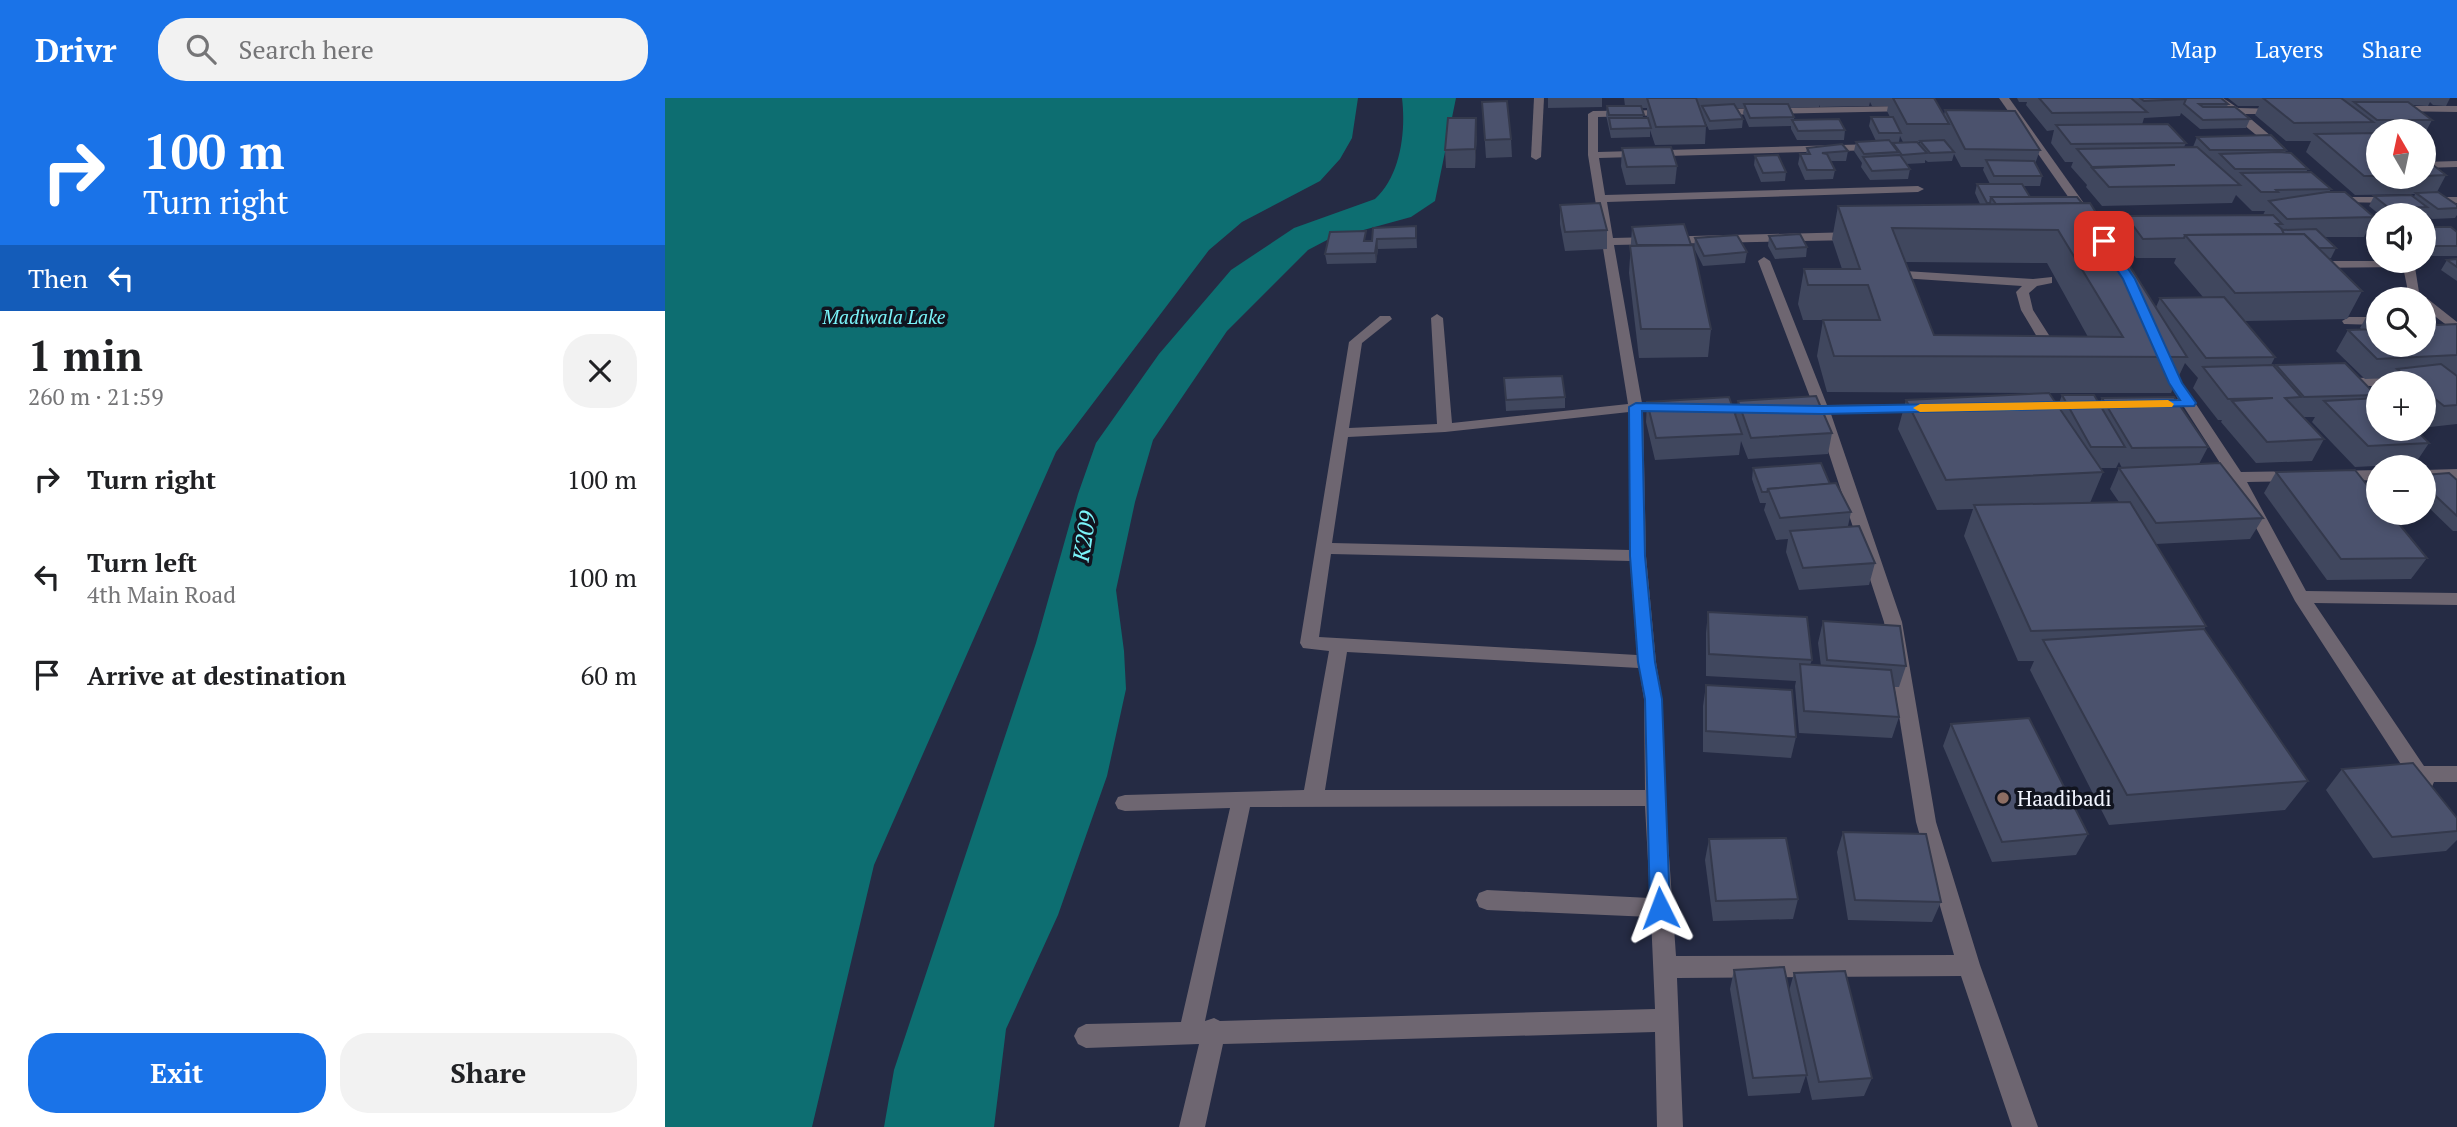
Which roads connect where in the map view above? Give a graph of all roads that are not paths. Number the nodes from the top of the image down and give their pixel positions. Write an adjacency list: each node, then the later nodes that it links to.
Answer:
1 (1539, 98): 12 (street)
2 (2004, 98): 22 (street)
3 (2216, 98): 8 (street)
4 (1924, 109): 10 (street)
5 (2457, 109): 7 (street)
6 (2289, 110): 8 (street)
7 (2382, 110)
8 (2237, 111): 11 (street)
9 (1884, 147): 10 (street)
10 (1593, 155): 17 (street)
11 (2288, 156)
12 (1536, 157)
13 (2436, 164): 14 (street)
14 (2457, 164)
15 (1918, 188): 17 (street)
16 (2329, 191): 18 (street)
17 (1600, 199): 25 (street)
18 (2339, 200): 19 (street); 23 (street)
19 (2405, 200)
20 (2418, 200): 21 (street)
21 (2457, 200)
22 (2091, 221)
23 (2366, 225)
24 (1874, 235): 25 (street)
25 (1607, 242): 44 (street)
26 (1764, 261): 48 (street)
27 (2366, 263): 28 (street)
28 (2302, 265)
29 (1905, 275): 31 (street)
30 (2048, 280): 31 (street)
31 (2033, 283): 39 (street)
32 (2436, 312): 37 (street)
33 (1385, 318): 50 (street)
34 (1437, 318): 49 (street)
35 (2349, 321): 36 (street)
36 (2366, 321)
37 (2452, 325)
38 (2160, 348): 42 (street)
39 (2060, 363)
40 (2457, 381): 41 (street)
41 (2322, 382)
42 (2189, 403): 43 (street); 54 (street)
43 (2135, 404)
44 (1636, 407): 45 (street); 49 (street); 56 (street)
45 (1662, 407)
46 (1945, 408): 48 (street)
47 (1782, 409): 48 (street)
48 (1822, 410): 70 (street)
49 (1444, 428): 50 (street)
50 (1341, 433): 55 (street)
51 (2457, 474): 53 (street)
52 (2366, 475): 54 (street)
53 (2436, 475)
54 (2238, 477): 57 (street)
55 (1324, 548): 56 (street); 59 (street)
56 (1638, 556): 60 (street)
57 (2301, 597): 58 (street); 61 (street)
58 (2457, 599)
59 (1339, 645): 60 (street); 66 (street)
60 (1647, 662): 64 (street)
61 (2418, 774): 62 (street); 63 (street)
62 (2457, 774)
63 (2431, 795)
64 (1655, 798): 66 (street); 69 (street)
65 (1242, 799): 66 (street); 67 (street); 73 (street)
66 (1313, 799)
67 (1125, 803)
68 (1487, 900): 69 (street)
69 (1660, 908): 71 (street)
70 (1969, 965): 71 (street); 77 (street)
71 (1665, 967): 72 (street)
72 (1665, 1020): 73 (street); 76 (street)
73 (1202, 1030): 74 (street); 75 (street)
74 (1086, 1036)
75 (1192, 1127)
76 (1670, 1127)
77 (2025, 1127)

